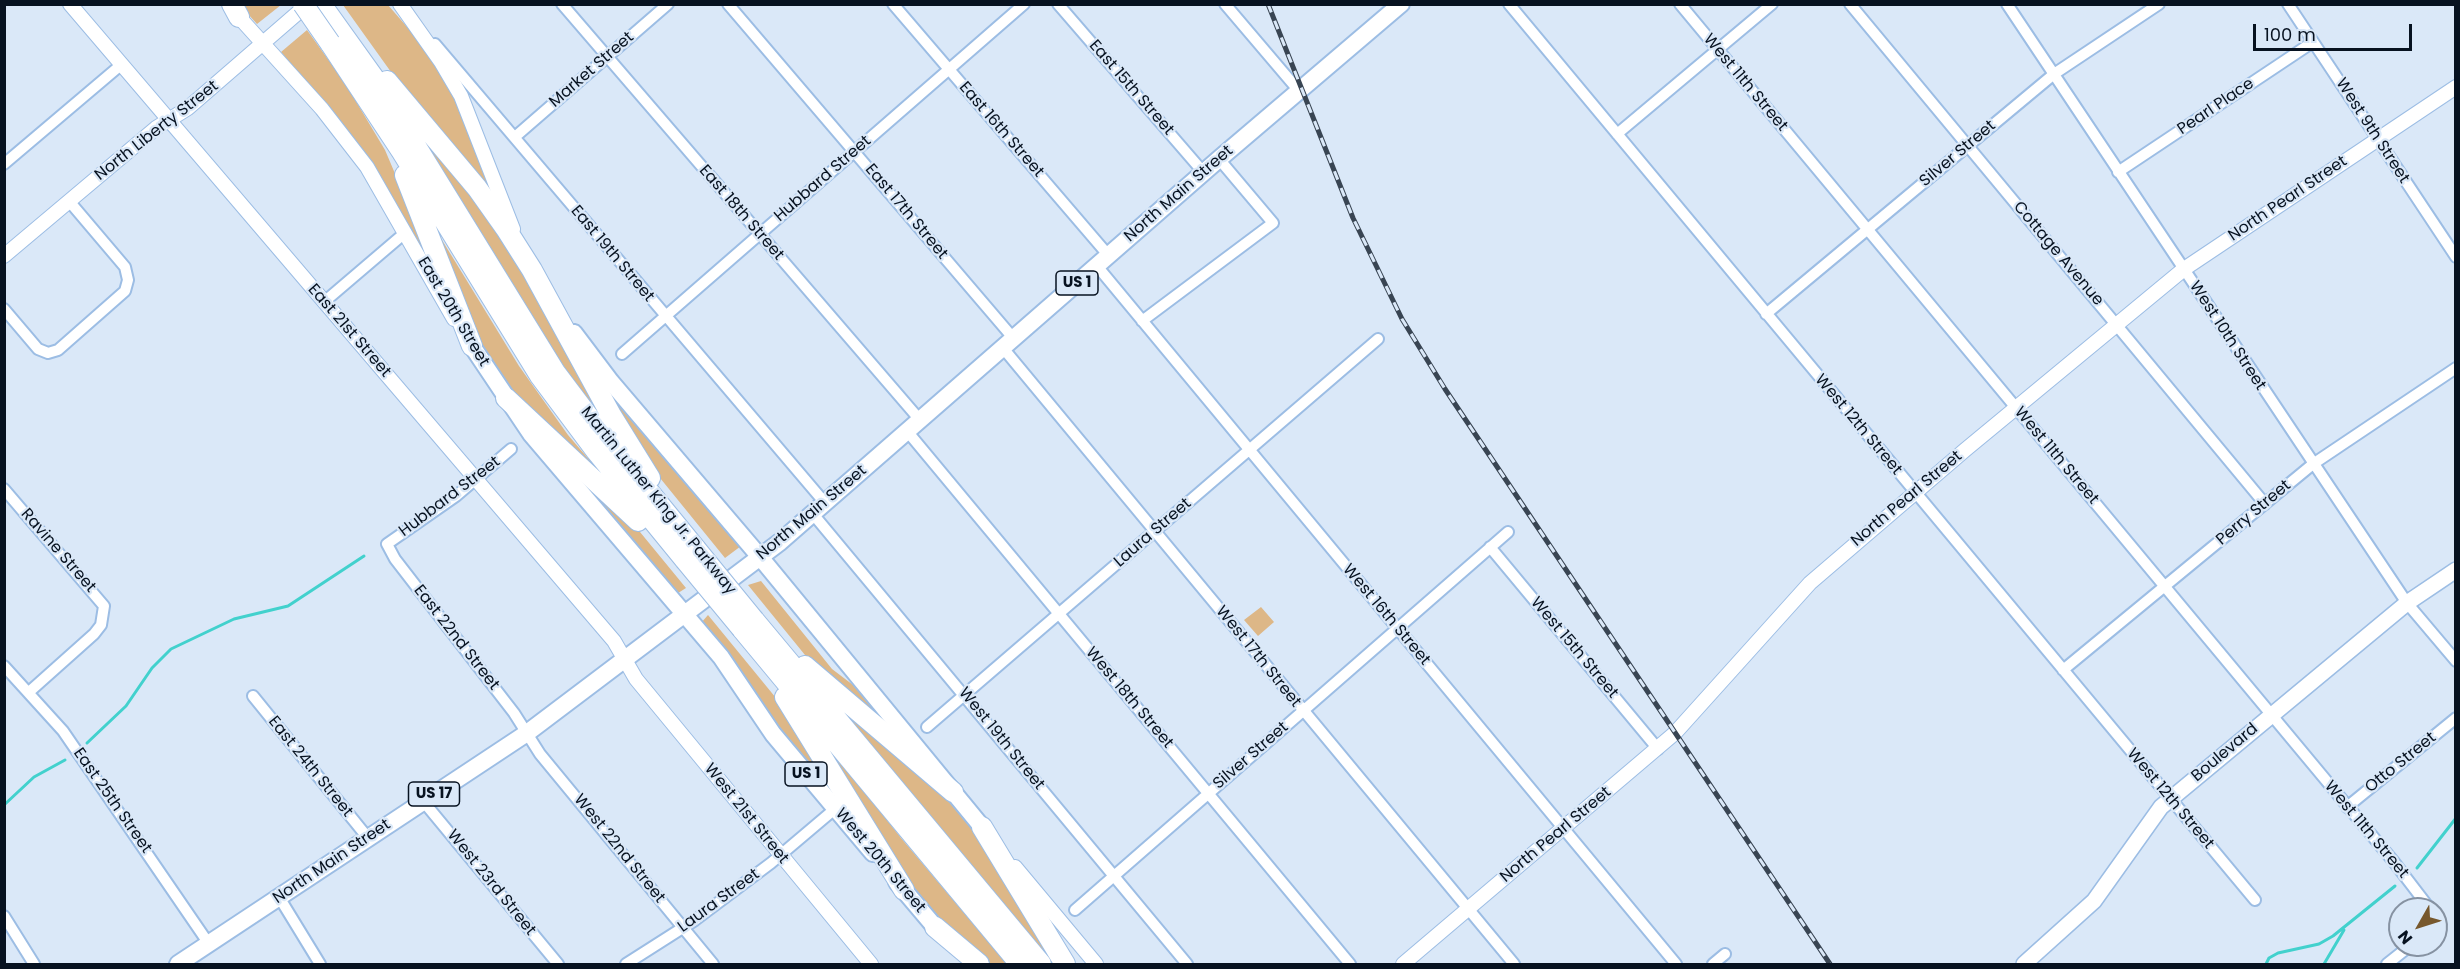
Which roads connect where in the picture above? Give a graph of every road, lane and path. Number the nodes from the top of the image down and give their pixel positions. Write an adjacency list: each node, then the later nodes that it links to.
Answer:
1 (70, 4): 27 (street, East 21st Street)
2 (303, 4): 22 (highway, Martin Luther King Jr. Parkway, bridge)
3 (308, 4): 24 (street, North Liberty Street)
4 (321, 4): 22 (highway, Martin Luther King Jr. Parkway)
5 (562, 4): 26 (street, East 18th Street)
6 (668, 4): 26 (street, Market Street)
7 (728, 4): 38 (street, East 17th Street)
8 (893, 4): 28 (street, East 16th Street)
9 (1024, 4): 28 (street, Hubbard Street)
10 (1058, 4): 41 (street, East 15th Street)
11 (1225, 4): 31 (street)
12 (1401, 4): 31 (main road, North Main Street / US 1)
13 (1509, 4): 33 (street, West 12th Street)
14 (1680, 4): 25 (street, West 11th Street)
15 (1772, 4): 25 (street)
16 (1850, 4): 36 (street, Cottage Avenue)
17 (2007, 4): 29 (street, West 10th Street)
18 (2159, 4): 29 (street, Silver Street)
19 (2288, 4): 23 (street, West 9th Street)
20 (402, 7): 34 (street, East 19th Street); 51 (street)
21 (233, 9): 24 (street, East 20th Street)
22 (336, 38): 37 (highway, Martin Luther King Jr. Parkway); 51 (highway); 78 (highway, Martin Luther King Jr. Parkway)
23 (2313, 42): 35 (street, West 9th Street); 42 (street, Pearl Place)
24 (264, 43): 32 (street, North Liberty Street); 45 (street, East 20th Street)
25 (1718, 50): 33 (street); 44 (street, West 11th Street)
26 (607, 57): 34 (street, Market Street); 46 (street, East 18th Street)
27 (122, 64): 32 (street, East 21st Street); 40 (street)
28 (950, 70): 38 (street, Hubbard Street); 49 (street, East 16th Street)
29 (2054, 74): 36 (street, Silver Street); 42 (street, West 10th Street)
30 (2456, 87): 35 (street, North Pearl Street)
31 (1299, 91): 39 (main road, North Main Street / US 1)
32 (170, 122): 43 (street, North Liberty Street); 52 (street, East 21st Street)
33 (1617, 134): 54 (street, West 12th Street)
34 (516, 136): 55 (street, East 19th Street)
35 (2378, 139): 48 (street, West 9th Street); 50 (street, North Pearl Street)
36 (1968, 146): 44 (street, Silver Street); 57 (street, Cottage Avenue)
37 (402, 152): 60 (highway); 78 (highway, Martin Luther King Jr. Parkway)
38 (855, 152): 46 (street, Hubbard Street); 59 (street, East 17th Street)
39 (1219, 159): 41 (main road, North Main Street / US 1); 56 (street)
40 (4, 164)
41 (1204, 172): 49 (main road, North Main Street / US 1)
42 (2118, 172): 50 (street, West 10th Street)
43 (69, 201): 47 (street, North Liberty Street); 53 (street)
44 (1867, 229): 54 (street, Silver Street); 64 (street, West 11th Street)
45 (406, 232): 52 (street); 60 (street, East 20th Street)
46 (760, 234): 55 (street, Hubbard Street); 65 (street, East 18th Street)
47 (4, 256)
48 (2456, 257)
49 (1103, 261): 56 (street, West 16th Street); 59 (main road, North Main Street / US 1)
50 (2184, 269): 57 (street, North Pearl Street); 68 (street, West 10th Street)
51 (532, 270): 78 (highway); 79 (main road)
52 (324, 302): 69 (street, East 21st Street)
53 (4, 309)
54 (1766, 314): 71 (street, West 12th Street)
55 (665, 317): 61 (street, Hubbard Street); 73 (street, East 19th Street)
56 (1142, 321): 67 (street, West 16th Street)
57 (2117, 324): 64 (street, North Pearl Street); 72 (street, Cottage Avenue)
58 (1378, 339): 67 (street, Laura Street)
59 (1008, 343): 65 (main road, North Main Street / US 1); 74 (street, West 17th Street)
60 (472, 346): 63 (main road, East 20th Street)
61 (622, 354)
62 (2456, 368): 68 (street, Perry Street)
63 (507, 398): 78 (highway); 84 (main road, East 20th Street)
64 (2016, 408): 71 (street, North Pearl Street); 81 (street, West 11th Street)
65 (914, 425): 73 (main road, North Main Street / US 1); 83 (street, West 18th Street)
66 (511, 449): 69 (street, Hubbard Street)
67 (1249, 450): 74 (street, Laura Street); 85 (street, West 16th Street)
68 (2313, 464): 72 (street, Perry Street); 82 (street, West 10th Street)
69 (476, 480): 76 (street, Hubbard Street); 87 (street, East 21st Street)
70 (4, 489): 91 (street, Ravine Street)
71 (1915, 493): 90 (street, West 12th Street); 99 (street, North Pearl Street)
72 (2265, 504): 81 (street, Perry Street)
73 (819, 509): 79 (main road, North Main Street / US 1); 92 (street, West 19th Street)
74 (1155, 530): 83 (street, Laura Street); 94 (street, West 17th Street)
75 (1508, 532): 77 (street, Silver Street)
76 (387, 544): 98 (street, East 22nd Street)
77 (1490, 547): 85 (street, Silver Street); 99 (street, West 15th Street)
78 (687, 555): 86 (highway, Martin Luther King Jr. Parkway, bridge)
79 (760, 557): 84 (main road, North Main Street / US 1); 100 (main road)
80 (2456, 570): 82 (main road, Boulevard)
81 (2165, 586): 90 (street, Perry Street); 95 (street, West 11th Street)
82 (2407, 603): 88 (street, West 10th Street); 95 (main road, Boulevard)
83 (1059, 614): 92 (street, Laura Street); 101 (street, West 18th Street)
84 (684, 616): 87 (main road, North Main Street / US 17); 105 (main road, West 20th Street / US 1)
85 (1397, 628): 94 (street, Silver Street); 107 (street, West 16th Street)
86 (749, 629): 100 (highway); 111 (highway); 131 (highway, Martin Luther King Jr. Parkway); 132 (highway, Martin Luther King Jr. Parkway)
87 (625, 661): 98 (main road, North Main Street / US 17); 109 (street, West 21st Street)
88 (2456, 661)
89 (4, 666): 91 (street, East 25th Street)
90 (2063, 670): 102 (street, West 12th Street)
91 (29, 692): 120 (street, East 25th Street)
92 (965, 695): 97 (street, Laura Street); 110 (street, West 19th Street)
93 (253, 696): 108 (street, East 24th Street)
94 (1303, 711): 101 (street, Silver Street); 115 (street, West 17th Street)
95 (2270, 715): 102 (main road, Boulevard); 104 (street, West 11th Street)
96 (2456, 718): 104 (street, Otto Street)
97 (927, 728)
98 (526, 733): 103 (main road, North Main Street / US 17); 119 (street, West 22nd Street)
99 (1658, 749): 107 (street, North Pearl Street)
100 (953, 792): 106 (main road)
101 (1209, 794): 110 (street, Silver Street); 136 (street, West 18th Street)
102 (2169, 799): 114 (street, West 12th Street); 141 (main road, Boulevard)
103 (423, 801): 108 (main road, North Main Street / US 17); 125 (street, West 23rd Street)
104 (2347, 807): 113 (street, West 11th Street)
105 (836, 808): 109 (street, Laura Street); 111 (main road, West 20th Street / US 1)
106 (982, 827): 133 (highway); 134 (street)
107 (1564, 829): 115 (street, North Pearl Street); 139 (street, West 16th Street)
108 (368, 838): 112 (main road, North Main Street / US 17)
109 (781, 856): 119 (street, Laura Street); 128 (street, West 21st Street)
110 (1113, 876): 116 (street, Silver Street); 135 (street, West 19th Street)
111 (904, 890): 118 (main road, West 20th Street / US 1)
112 (279, 897): 120 (main road, North Main Street / US 17); 124 (street)
113 (2420, 897)
114 (2255, 900)
115 (1469, 909): 137 (street, North Pearl Street); 138 (street, West 17th Street)
116 (1075, 910)
117 (4, 916): 122 (street)
118 (935, 927): 129 (street, West 20th Street); 130 (highway)
119 (683, 928): 126 (street, Laura Street); 127 (street, West 22nd Street)
120 (210, 944): 123 (main road, North Main Street / US 17)
121 (1725, 954): 140 (street)
122 (34, 964)
123 (178, 964)
124 (320, 964)
125 (558, 964)
126 (626, 964)
127 (714, 964)
128 (871, 964)
129 (966, 964)
130 (979, 964)
131 (1020, 964)
132 (1041, 964)
133 (1065, 964)
134 (1096, 964)
135 (1187, 964)
136 (1350, 964)
137 (1403, 964)
138 (1514, 964)
139 (1676, 964)
140 (1713, 964)
141 (2024, 964)

